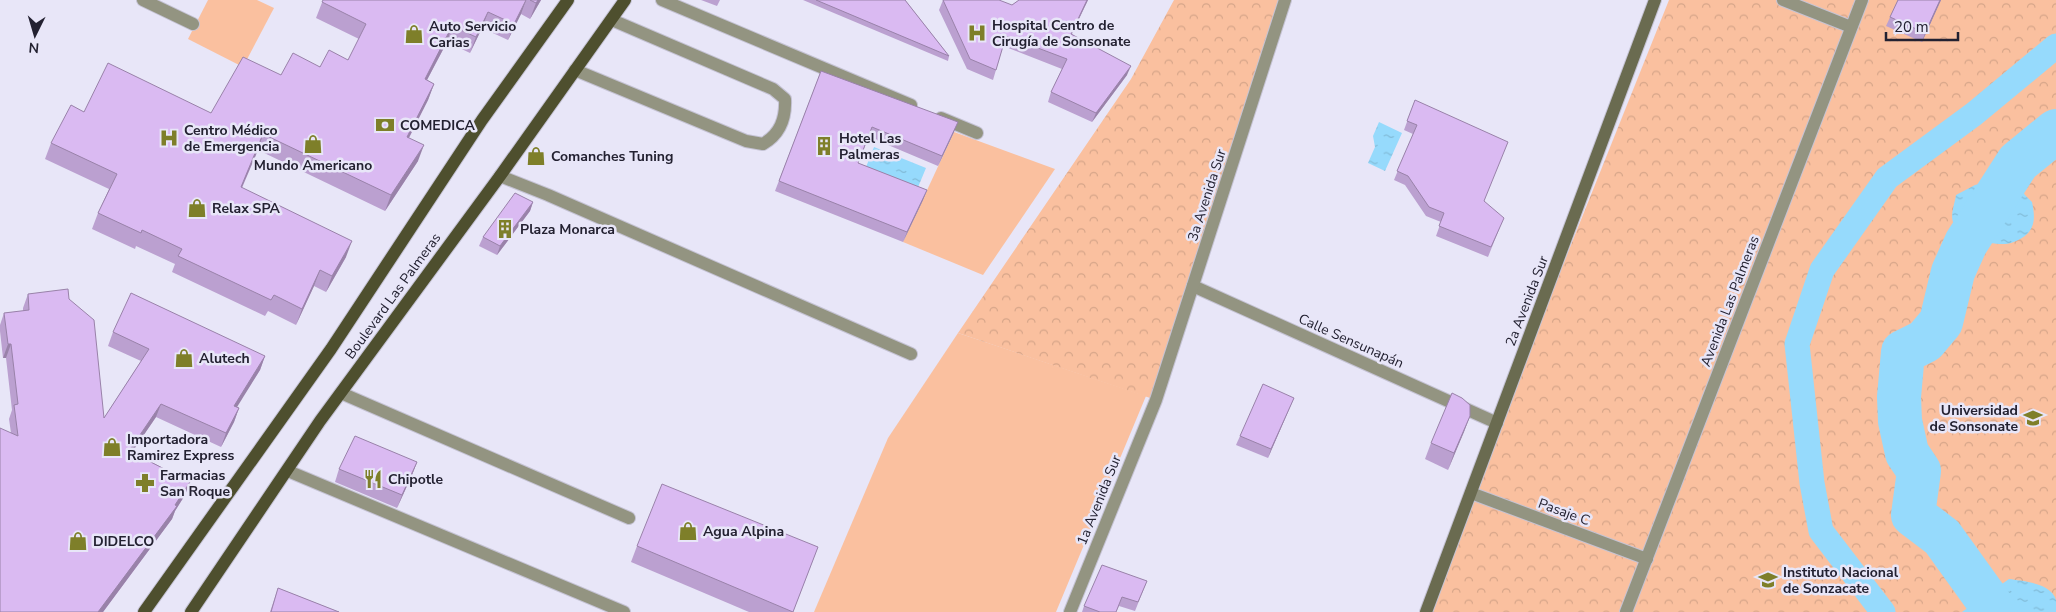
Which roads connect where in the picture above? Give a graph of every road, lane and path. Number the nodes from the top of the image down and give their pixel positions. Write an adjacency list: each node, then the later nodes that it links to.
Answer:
1 (143, 0): 10 (street)
2 (568, 0): 24 (main road, Boulevard Las Palmeras)
3 (625, 0): 9 (main road, Boulevard Las Palmeras)
4 (662, 0): 13 (street)
5 (1285, 0): 15 (street, 3a Avenida Sur)
6 (1655, 0): 19 (street, 2a Avenida Sur)
7 (1783, 0): 11 (street)
8 (1862, 0): 11 (street, Avenida Las Palmeras)
9 (612, 20): 12 (main road, Boulevard Las Palmeras); 12 (street)
10 (193, 24)
11 (1851, 27): 23 (street, Avenida Las Palmeras)
12 (575, 70): 14 (main road, Boulevard Las Palmeras)
13 (976, 133)
14 (500, 176): 16 (street); 17 (main road, Boulevard Las Palmeras)
15 (1193, 286): 18 (street, 3a Avenida Sur); 19 (street, Calle Sensunapán)
16 (911, 354)
17 (341, 392): 20 (main road, Boulevard Las Palmeras); 22 (street)
18 (1156, 400): 27 (street, 1a Avenida Sur)
19 (1496, 423): 21 (street, 2a Avenida Sur)
20 (288, 471): 25 (main road, Boulevard Las Palmeras); 26 (street)
21 (1471, 493): 23 (street, Pasaje C); 28 (street, 2a Avenida Sur)
22 (629, 518)
23 (1646, 559): 29 (street, Avenida Las Palmeras)
24 (144, 612)
25 (190, 612)
26 (624, 612)
27 (1070, 612)
28 (1426, 612)
29 (1626, 612)

